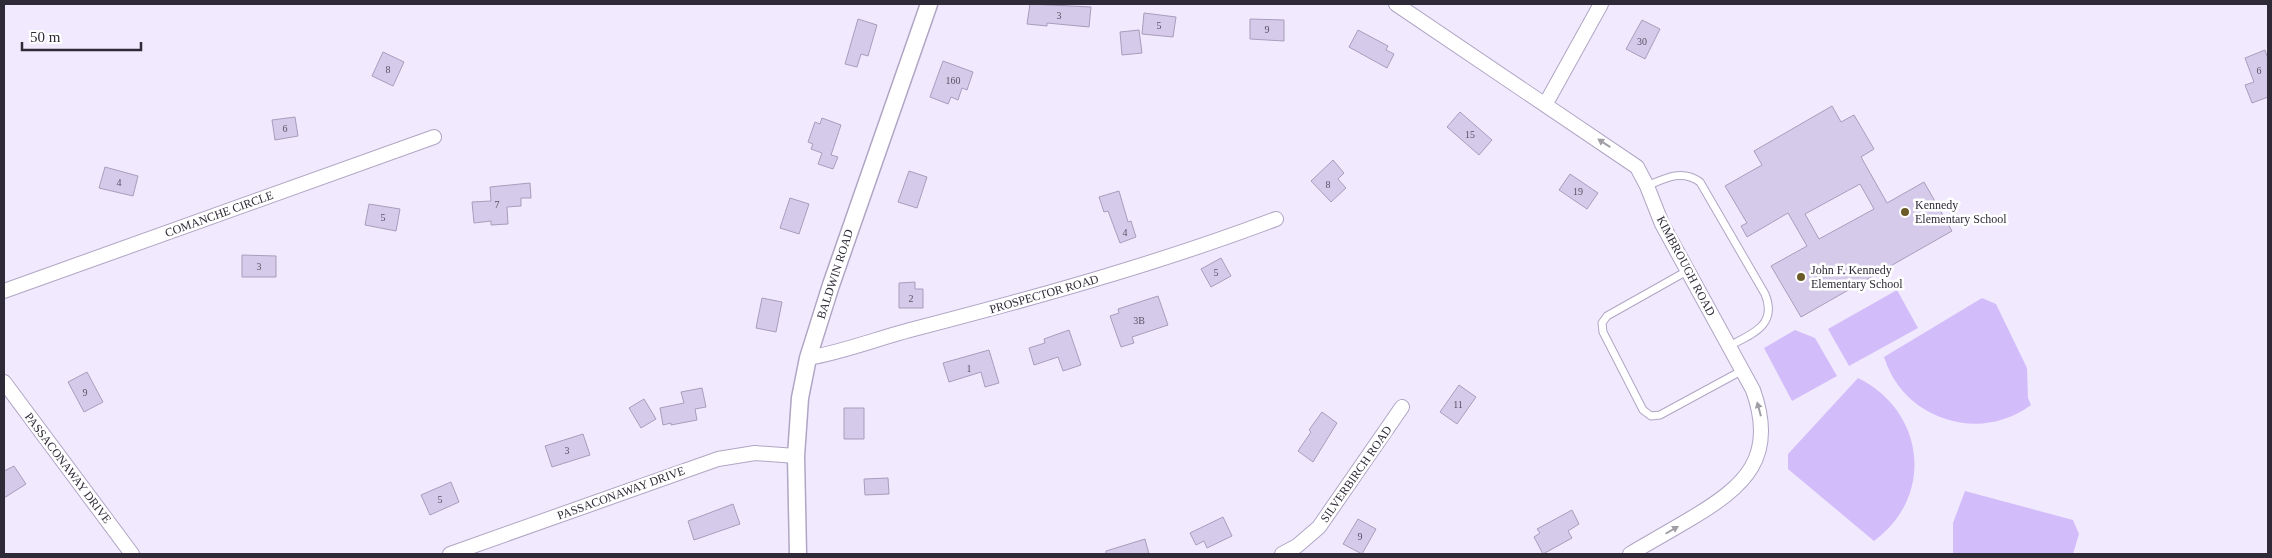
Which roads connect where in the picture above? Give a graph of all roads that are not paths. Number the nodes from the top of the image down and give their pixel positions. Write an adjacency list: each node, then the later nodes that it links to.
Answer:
1 (928, 4): 11 (street, BALDWIN ROAD)
2 (1396, 4): 4 (street, KIMBROUGH ROAD)
3 (1601, 4): 4 (street)
4 (1545, 105): 6 (street, KIMBROUGH ROAD, one-way to 4)
5 (434, 137): 9 (street, COMANCHE CIRCLE)
6 (1647, 186): 8 (street, KIMBROUGH ROAD); 10 (lane)
7 (1276, 219): 11 (street, PROSPECTOR ROAD)
8 (1687, 270): 10 (street, KIMBROUGH ROAD); 12 (lane)
9 (4, 291)
10 (1729, 346): 12 (street, KIMBROUGH ROAD)
11 (808, 358): 15 (street, BALDWIN ROAD)
12 (1744, 369): 20 (street, KIMBROUGH ROAD, one-way to 12)
13 (4, 382): 16 (street, PASSACONAWAY DRIVE)
14 (1402, 407): 19 (street, SILVERBIRCH ROAD)
15 (796, 456): 17 (street, PASSACONAWAY DRIVE); 18 (street, BALDWIN ROAD)
16 (132, 554)
17 (450, 554)
18 (798, 554)
19 (1282, 554)
20 (1630, 554)

